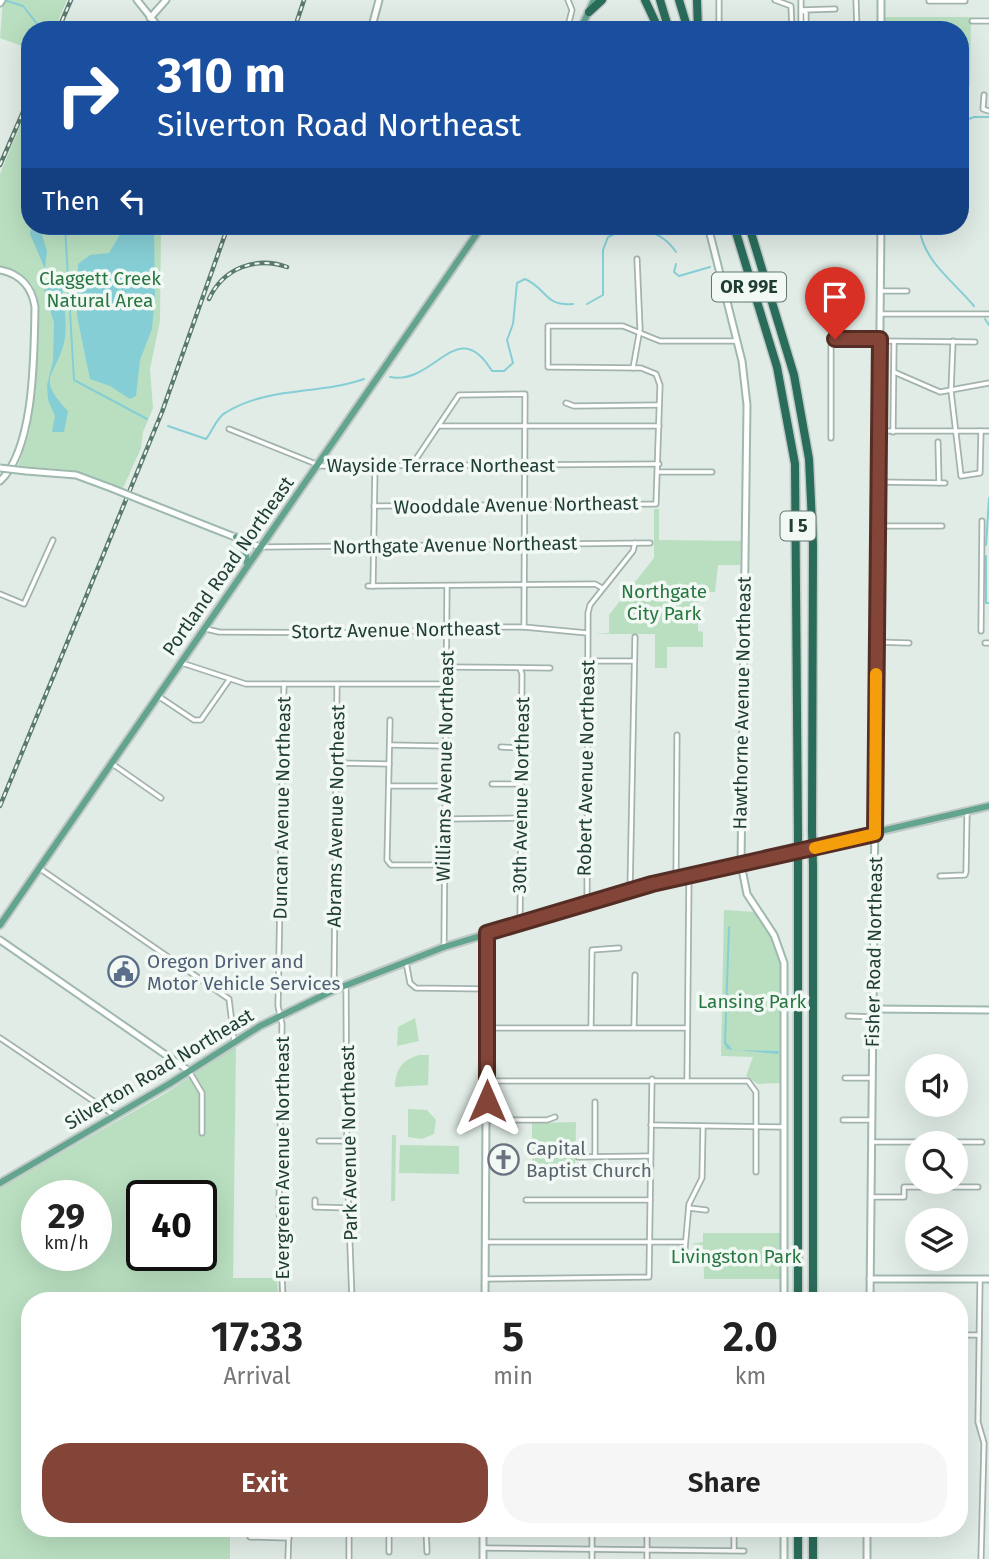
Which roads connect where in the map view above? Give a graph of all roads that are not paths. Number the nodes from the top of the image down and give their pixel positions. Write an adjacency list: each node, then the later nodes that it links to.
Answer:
1 (137, 0): 22 (street)
2 (166, 0): 22 (street)
3 (379, 0): 24 (street)
4 (568, 0): 25 (street)
5 (594, 0): 21 (main road)
6 (601, 0): 21 (highway)
7 (645, 0): 27 (highway)
8 (662, 0): 28 (highway)
9 (679, 0): 29 (highway)
10 (697, 0): 30 (highway)
11 (719, 0): 31 (street)
12 (775, 0): 32 (street)
13 (801, 0): 20 (street)
14 (856, 0): 35 (street)
15 (881, 0): 36 (street)
16 (956, 0): 17 (street); 18 (street)
17 (929, 1)
18 (965, 1)
19 (835, 9): 20 (street)
20 (802, 10): 33 (street); 34 (street)
21 (589, 12): 26 (main road)
22 (150, 18): 23 (street)
23 (153, 21)
24 (373, 21)
25 (568, 21)
26 (585, 21)
27 (655, 21)
28 (668, 21)
29 (685, 21)
30 (698, 21)
31 (719, 21)
32 (792, 21)
33 (801, 21)
34 (806, 21)
35 (857, 21)
36 (881, 21)
37 (972, 21): 38 (street)
38 (989, 21)
39 (984, 95): 40 (street)
40 (989, 111)
41 (476, 235): 79 (main road, Portland Road Northeast)
42 (710, 235): 55 (street, Hawthorne Avenue Northeast)
43 (732, 235): 59 (highway, OR 99E)
44 (737, 235): 59 (highway, I 5)
45 (752, 235): 225 (highway, I 5, bridge)
46 (881, 235): 49 (street, Fisher Road Northeast)
47 (638, 260): 53 (street)
48 (0, 270): 85 (street)
49 (880, 291): 50 (street); 51 (street, Fisher Road Northeast)
50 (907, 291)
51 (880, 314): 52 (street); 54 (street, Fisher Road Northeast)
52 (989, 314)
53 (640, 333): 55 (street); 60 (street); 60 (street)
54 (880, 340): 57 (street); 71 (street, Fisher Road Northeast); 75 (street)
55 (737, 341): 148 (street, Hawthorne Avenue Northeast)
56 (953, 341): 57 (street); 58 (street); 63 (street)
57 (894, 342): 61 (street)
58 (975, 342)
59 (771, 347): 224 (highway, I 5, bridge)
60 (633, 368): 65 (street)
61 (894, 372): 63 (street); 74 (street)
62 (989, 383): 63 (street)
63 (951, 391): 70 (street)
64 (566, 403): 65 (street)
65 (659, 405): 67 (street)
66 (439, 426): 68 (street); 68 (street); 81 (street)
67 (659, 426): 68 (street); 78 (street)
68 (526, 427): 77 (street)
69 (229, 429): 79 (street, Wayside Terrace Northeast)
70 (957, 430): 72 (street); 72 (street); 74 (street)
71 (878, 431): 74 (street); 86 (street, Fisher Road Northeast)
72 (981, 431): 73 (street)
73 (989, 431)
74 (893, 432)
75 (831, 438)
76 (938, 442): 87 (street)
77 (526, 464): 78 (street, Wayside Terrace Northeast); 81 (street, Wayside Terrace Northeast); 89 (street)
78 (659, 464): 83 (street)
79 (316, 466): 80 (street, Wayside Terrace Northeast); 100 (main road, Portland Road Northeast)
80 (375, 466): 81 (street, Wayside Terrace Northeast); 90 (street)
81 (414, 466)
82 (0, 468): 94 (street, bridge)
83 (659, 472): 84 (street); 89 (street, Wooddale Avenue Northeast)
84 (712, 472)
85 (0, 481)
86 (878, 482): 87 (street); 92 (street, Fisher Road Northeast)
87 (939, 483): 88 (street)
88 (945, 483)
89 (525, 505): 90 (street, Wooddale Avenue Northeast); 98 (street)
90 (374, 506): 99 (street)
91 (982, 521): 101 (street)
92 (878, 526): 93 (street); 116 (street, Fisher Road Northeast)
93 (942, 526)
94 (236, 537): 100 (street); 103 (main road)
95 (53, 540): 109 (street)
96 (635, 543): 97 (street, Northgate Avenue Northeast); 98 (street, Northgate Avenue Northeast); 108 (street, Robert Avenue Northeast)
97 (650, 543)
98 (525, 544): 99 (street, Northgate Avenue Northeast); 104 (street)
99 (374, 546): 100 (street, Northgate Avenue Northeast); 106 (street)
100 (260, 547): 103 (main road, Portland Road Northeast)
101 (982, 551): 102 (street); 113 (street)
102 (989, 551)
103 (247, 566): 112 (main road, Portland Road Northeast)
104 (524, 584): 107 (street); 108 (street); 111 (street)
105 (368, 586): 106 (street)
106 (373, 586): 107 (street)
107 (447, 586): 110 (street, Williams Avenue Northeast)
108 (603, 588): 114 (street, Robert Avenue Northeast)
109 (0, 594)
110 (447, 627): 111 (street, Stortz Avenue Northeast); 112 (street, Stortz Avenue Northeast); 121 (street, Williams Avenue Northeast)
111 (524, 627): 114 (street, Stortz Avenue Northeast)
112 (204, 628): 120 (main road, Portland Road Northeast)
113 (981, 631)
114 (587, 633): 118 (street, Robert Avenue Northeast)
115 (635, 637): 119 (street)
116 (876, 642): 117 (street); 147 (street, Fisher Road Northeast)
117 (909, 643)
118 (587, 661): 119 (street); 155 (street, Robert Avenue Northeast)
119 (633, 661): 154 (street)
120 (181, 662): 124 (street); 128 (main road, Portland Road Northeast)
121 (446, 667): 122 (street); 127 (street, Williams Avenue Northeast)
122 (520, 668): 123 (street); 134 (street, 30th Avenue Northeast)
123 (550, 668)
124 (229, 680): 125 (street); 128 (street)
125 (284, 684): 126 (street); 169 (street, Duncan Avenue Northeast)
126 (337, 684): 127 (street); 136 (street, Abrams Avenue Northeast)
127 (446, 684): 132 (street, Williams Avenue Northeast)
128 (158, 696): 135 (main road, Portland Road Northeast)
129 (390, 720): 131 (street)
130 (677, 735): 153 (street)
131 (390, 746): 132 (street); 137 (street)
132 (445, 746): 141 (street, Williams Avenue Northeast)
133 (501, 747): 134 (street)
134 (522, 748): 139 (street, 30th Avenue Northeast)
135 (111, 763): 142 (street); 150 (main road, Portland Road Northeast)
136 (337, 763): 137 (street); 166 (street, Abrams Avenue Northeast)
137 (389, 764): 140 (street)
138 (492, 784): 139 (street)
139 (521, 784): 146 (street, 30th Avenue Northeast)
140 (389, 786): 141 (street); 149 (street)
141 (445, 786): 145 (street, Williams Avenue Northeast)
142 (161, 798)
143 (988, 809): 144 (main road, Silverton Road Northeast)
144 (967, 814): 147 (main road, Silverton Road Northeast); 152 (street)
145 (444, 818): 146 (street); 149 (street, Williams Avenue Northeast)
146 (520, 818): 156 (street, 30th Avenue Northeast)
147 (875, 834): 148 (main road, Silverton Road Northeast); 167 (street, Fisher Road Northeast)
148 (741, 864): 151 (main road, Silverton Road Northeast); 193 (street, Hawthorne Avenue Northeast)
149 (444, 865): 160 (street, Williams Avenue Northeast)
150 (39, 869): 157 (main road, Portland Road Northeast); 177 (street)
151 (689, 875): 153 (main road, Silverton Road Northeast); 175 (street)
152 (940, 876)
153 (676, 878): 154 (main road, Silverton Road Northeast)
154 (630, 890): 155 (main road, Silverton Road Northeast)
155 (587, 904): 156 (main road, Silverton Road Northeast)
156 (520, 923): 158 (main road, Silverton Road Northeast)
157 (0, 925)
158 (487, 933): 160 (main road, Silverton Road Northeast); 165 (street)
159 (0, 940): 178 (street)
160 (444, 947): 162 (main road, Silverton Road Northeast)
161 (619, 948): 172 (street)
162 (405, 962): 164 (main road, Silverton Road Northeast); 165 (street)
163 (635, 975): 173 (street)
164 (346, 985): 166 (main road, Silverton Road Northeast); 196 (street, Park Avenue Northeast)
165 (488, 989): 174 (street)
166 (334, 990): 169 (main road, Silverton Road Northeast)
167 (873, 1009): 168 (street); 171 (street, Fisher Road Northeast)
168 (989, 1010)
169 (280, 1016): 177 (main road, Silverton Road Northeast); 220 (street, Evergreen Avenue Northeast)
170 (848, 1016): 171 (street)
171 (873, 1017): 180 (street, Fisher Road Northeast)
172 (591, 1027): 173 (street); 174 (street)
173 (634, 1027): 175 (street)
174 (488, 1028): 183 (street)
175 (687, 1028): 182 (street)
176 (0, 1038): 185 (street)
177 (234, 1040): 178 (main road, Silverton Road Northeast)
178 (189, 1071): 185 (main road, Silverton Road Northeast); 194 (street)
179 (845, 1077): 180 (street)
180 (872, 1078): 189 (street, Fisher Road Northeast)
181 (652, 1079): 182 (street); 183 (street); 190 (street)
182 (687, 1079): 192 (street)
183 (487, 1081): 187 (street)
184 (595, 1102): 199 (street)
185 (114, 1115): 203 (main road, Silverton Road Northeast)
186 (555, 1117): 187 (street)
187 (487, 1120): 212 (street)
188 (843, 1120): 189 (street)
189 (872, 1120): 197 (street, Fisher Road Northeast)
190 (651, 1125): 191 (street); 200 (street)
191 (703, 1127): 192 (street); 210 (street)
192 (756, 1128): 193 (street); 202 (street)
193 (784, 1128): 223 (street, Hawthorne Avenue Northeast)
194 (202, 1133)
195 (319, 1141): 196 (street)
196 (347, 1141): 209 (street, Park Avenue Northeast)
197 (871, 1142): 198 (street); 205 (street, Fisher Road Northeast)
198 (982, 1142)
199 (595, 1156): 200 (street); 201 (street)
200 (650, 1156): 208 (street)
201 (578, 1157)
202 (756, 1172)
203 (0, 1183)
204 (978, 1187): 205 (street)
205 (871, 1197): 217 (street, Fisher Road Northeast)
206 (315, 1200): 209 (street)
207 (526, 1200): 208 (street)
208 (650, 1200): 213 (street)
209 (349, 1208): 221 (street, Park Avenue Northeast)
210 (689, 1208): 211 (street); 214 (street)
211 (706, 1210)
212 (486, 1242): 213 (street); 216 (street)
213 (649, 1242): 214 (street); 216 (street)
214 (685, 1242): 215 (street)
215 (684, 1259)
216 (485, 1279): 222 (street)
217 (870, 1279): 218 (street); 226 (street, Fisher Road Northeast)
218 (980, 1279): 219 (street); 228 (street)
219 (989, 1279)
220 (283, 1292)
221 (352, 1292)
222 (485, 1292)
223 (784, 1292)
224 (798, 1292)
225 (813, 1292)
226 (870, 1292)
227 (968, 1335): 228 (street)
228 (979, 1335): 229 (street)
229 (986, 1453): 259 (street)
230 (250, 1537): 242 (street)
231 (349, 1537): 251 (street)
232 (389, 1537): 248 (street)
233 (426, 1537): 249 (street)
234 (483, 1537): 243 (street)
235 (592, 1537): 244 (street)
236 (647, 1537): 245 (street)
237 (734, 1537): 246 (street)
238 (784, 1537): 255 (street)
239 (798, 1537): 256 (highway)
240 (813, 1537): 257 (highway)
241 (867, 1537): 258 (street)
242 (289, 1538): 250 (street)
243 (483, 1548): 244 (street); 252 (street)
244 (592, 1549): 245 (street); 253 (street)
245 (647, 1550): 246 (street); 254 (street)
246 (734, 1550): 247 (street)
247 (744, 1551)
248 (389, 1552)
249 (427, 1552)
250 (288, 1559)
251 (349, 1559)
252 (483, 1559)
253 (592, 1559)
254 (647, 1559)
255 (784, 1559)
256 (798, 1559)
257 (813, 1559)
258 (867, 1559)
259 (981, 1559)

